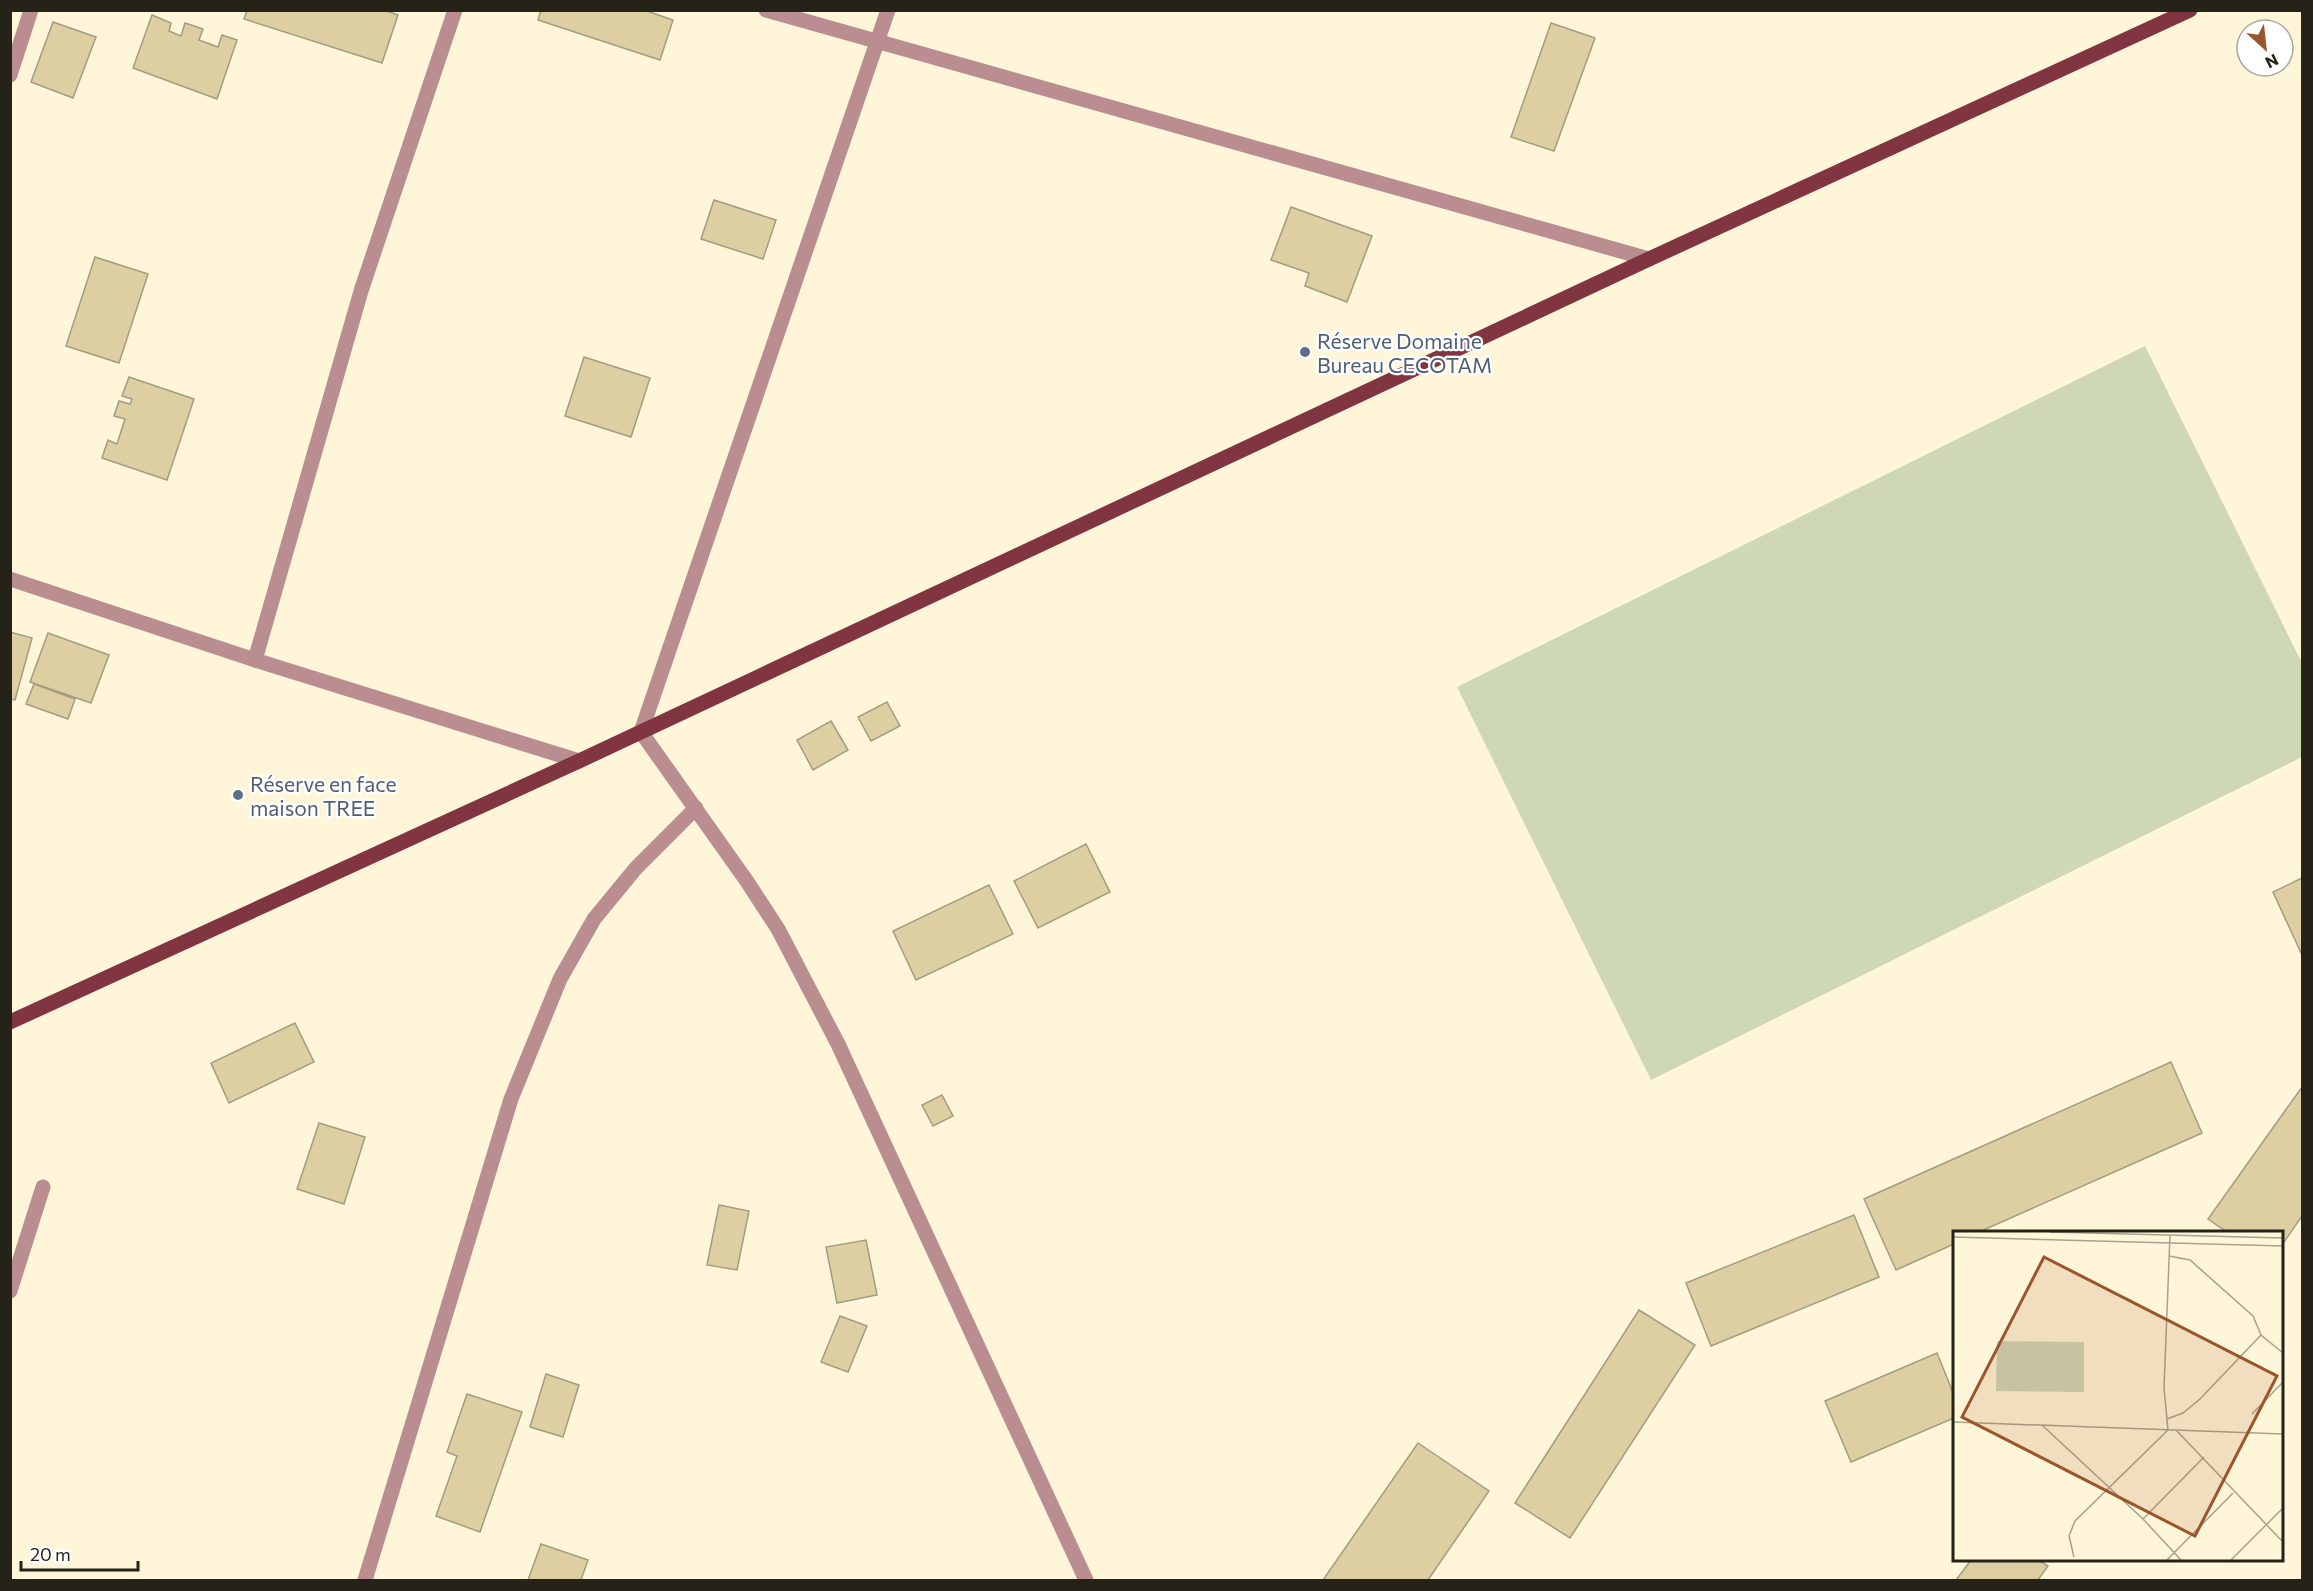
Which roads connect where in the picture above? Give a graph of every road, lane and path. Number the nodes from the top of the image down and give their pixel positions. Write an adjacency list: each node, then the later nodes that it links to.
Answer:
1 (31, 10): 7 (street)
2 (455, 10): 10 (street)
3 (766, 10): 6 (street)
4 (888, 10): 6 (street)
5 (2190, 10): 8 (main road)
6 (878, 42): 8 (street); 11 (street)
7 (10, 75)
8 (1649, 259): 11 (main road)
9 (10, 579): 10 (street)
10 (255, 660): 12 (street)
11 (641, 732): 12 (main road); 13 (street)
12 (579, 761): 14 (main road)
13 (696, 808): 17 (street); 18 (street)
14 (10, 1022)
15 (43, 1187): 16 (street)
16 (10, 1291)
17 (365, 1581)
18 (1086, 1581)

